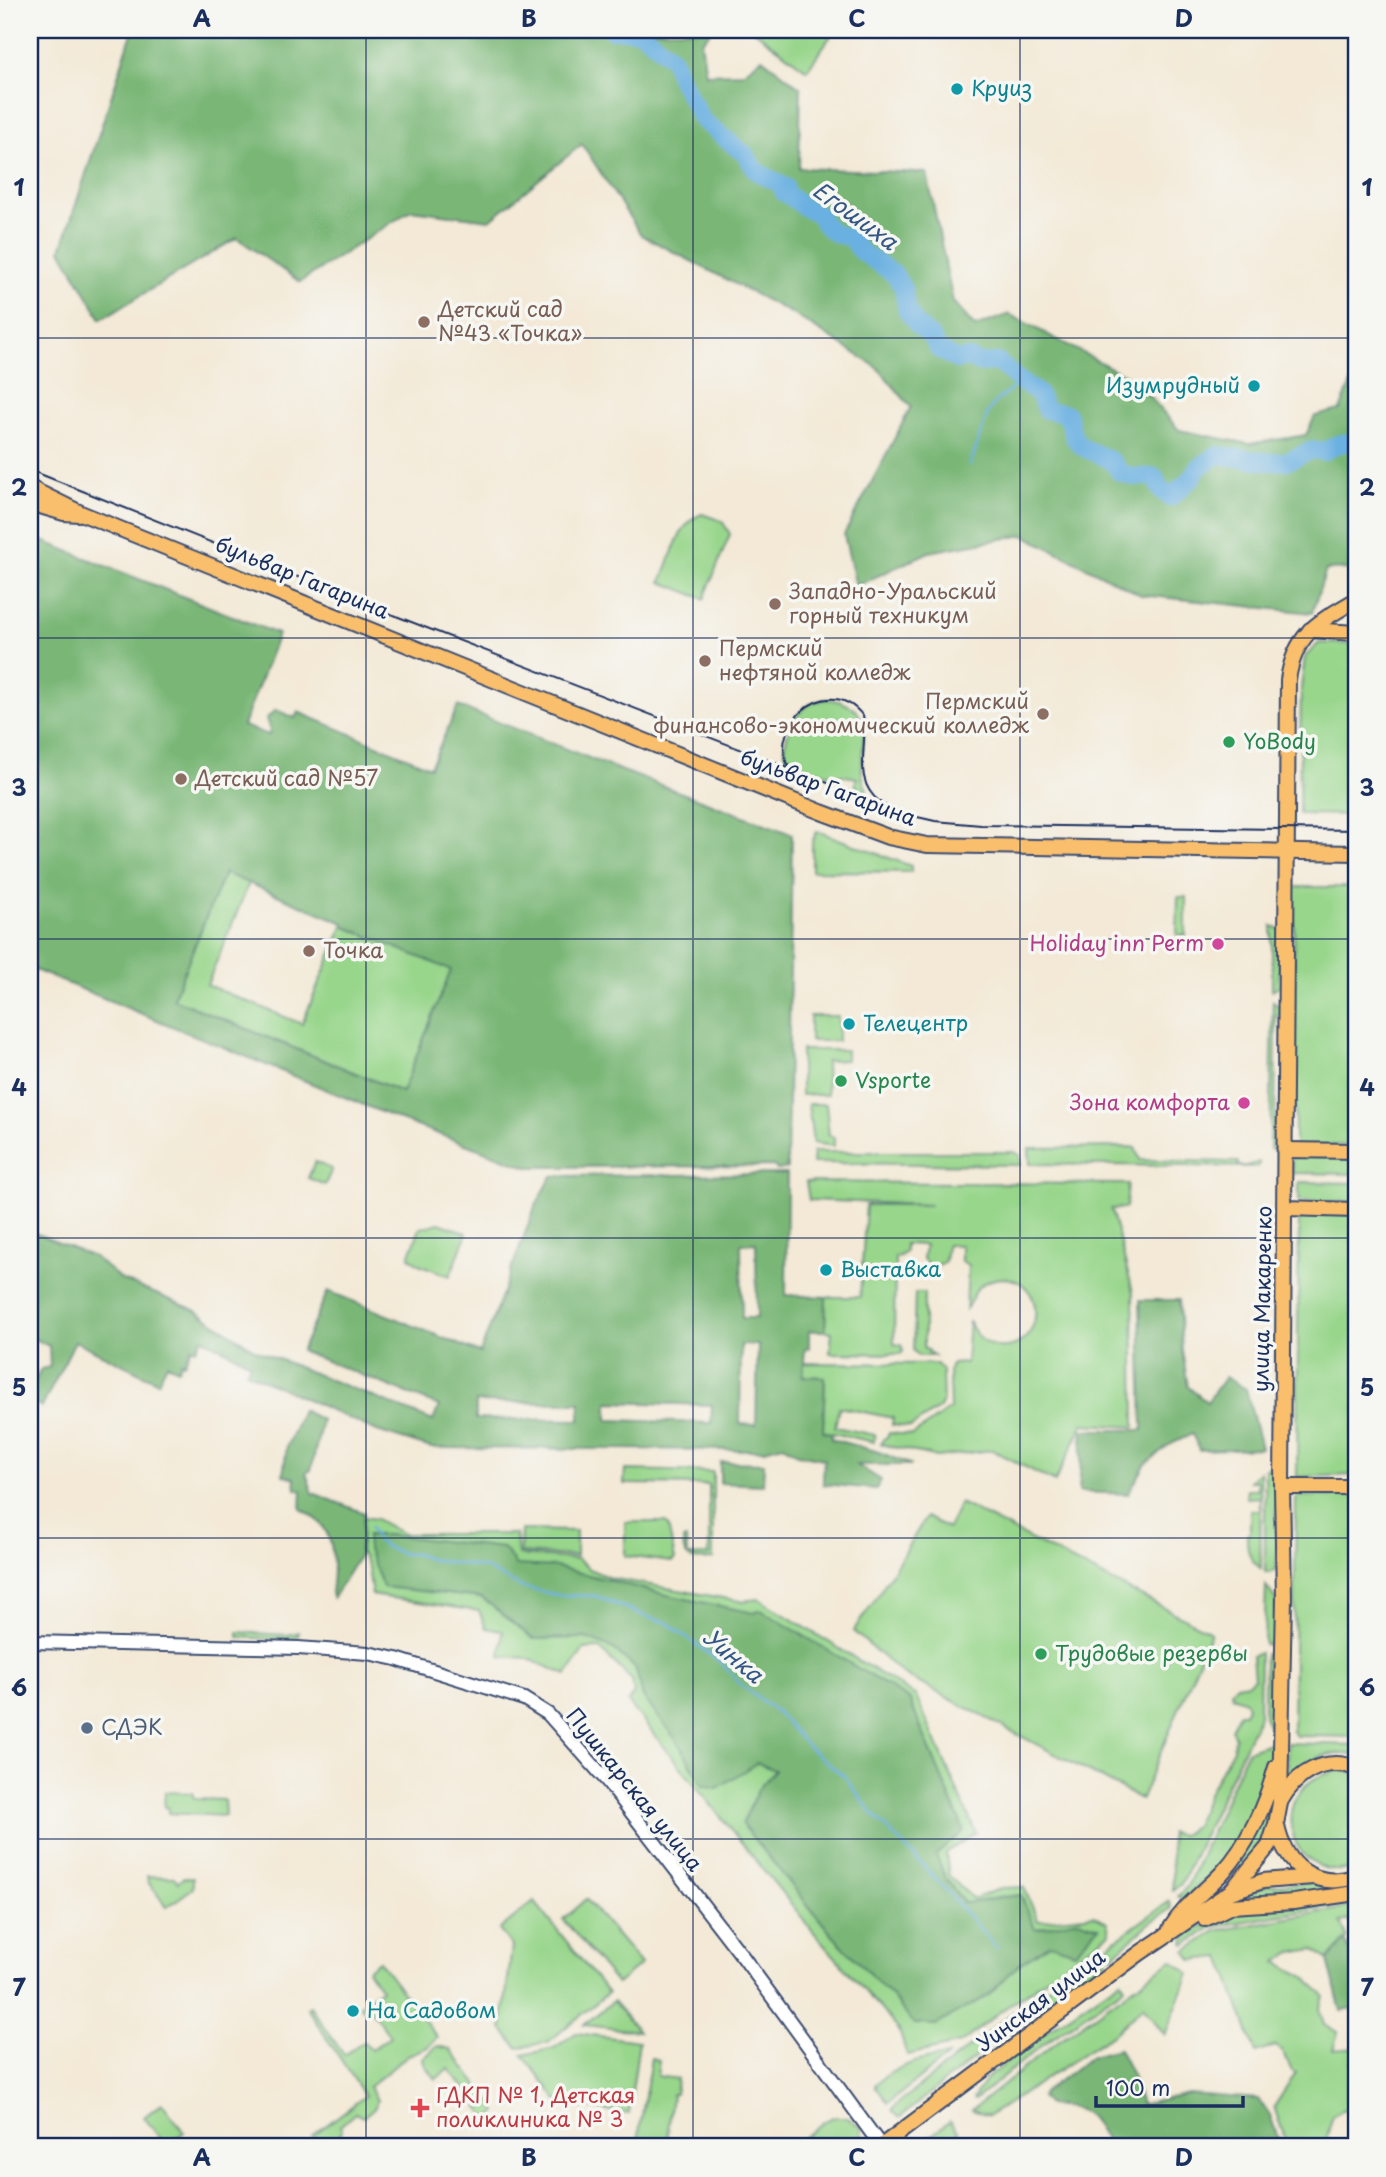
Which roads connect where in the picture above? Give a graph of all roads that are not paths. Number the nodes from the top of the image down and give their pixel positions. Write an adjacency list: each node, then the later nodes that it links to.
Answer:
1 (30, 488): 3 (main road, бульвар Гагарина)
2 (30, 503): 3 (main road, бульвар Гагарина)
3 (83, 514): 7 (main road, бульвар Гагарина)
4 (1356, 600): 5 (main road)
5 (1310, 630): 6 (main road); 7 (main road, улица Макаренко)
6 (1356, 633)
7 (1287, 851): 8 (main road, бульвар Гагарина); 9 (main road, улица Макаренко)
8 (1356, 853)
9 (1286, 1150): 10 (main road); 11 (main road, улица Макаренко)
10 (1356, 1151)
11 (1286, 1208): 12 (main road); 13 (main road, улица Макаренко)
12 (1356, 1210)
13 (1282, 1487): 14 (main road); 16 (main road, улица Макаренко)
14 (1356, 1487)
15 (30, 1642): 25 (street, Пушкарская улица)
16 (1280, 1748): 18 (main road); 24 (main road)
17 (1356, 1769): 18 (main road)
18 (1280, 1803): 19 (main road)
19 (1276, 1824): 21 (main road); 22 (main road)
20 (1356, 1875): 21 (main road)
21 (1316, 1877): 22 (main road)
22 (1230, 1892): 24 (main road, Уинская улица)
23 (1356, 1893): 24 (main road)
24 (1168, 1933): 25 (main road, Уинская улица)
25 (881, 2147)

